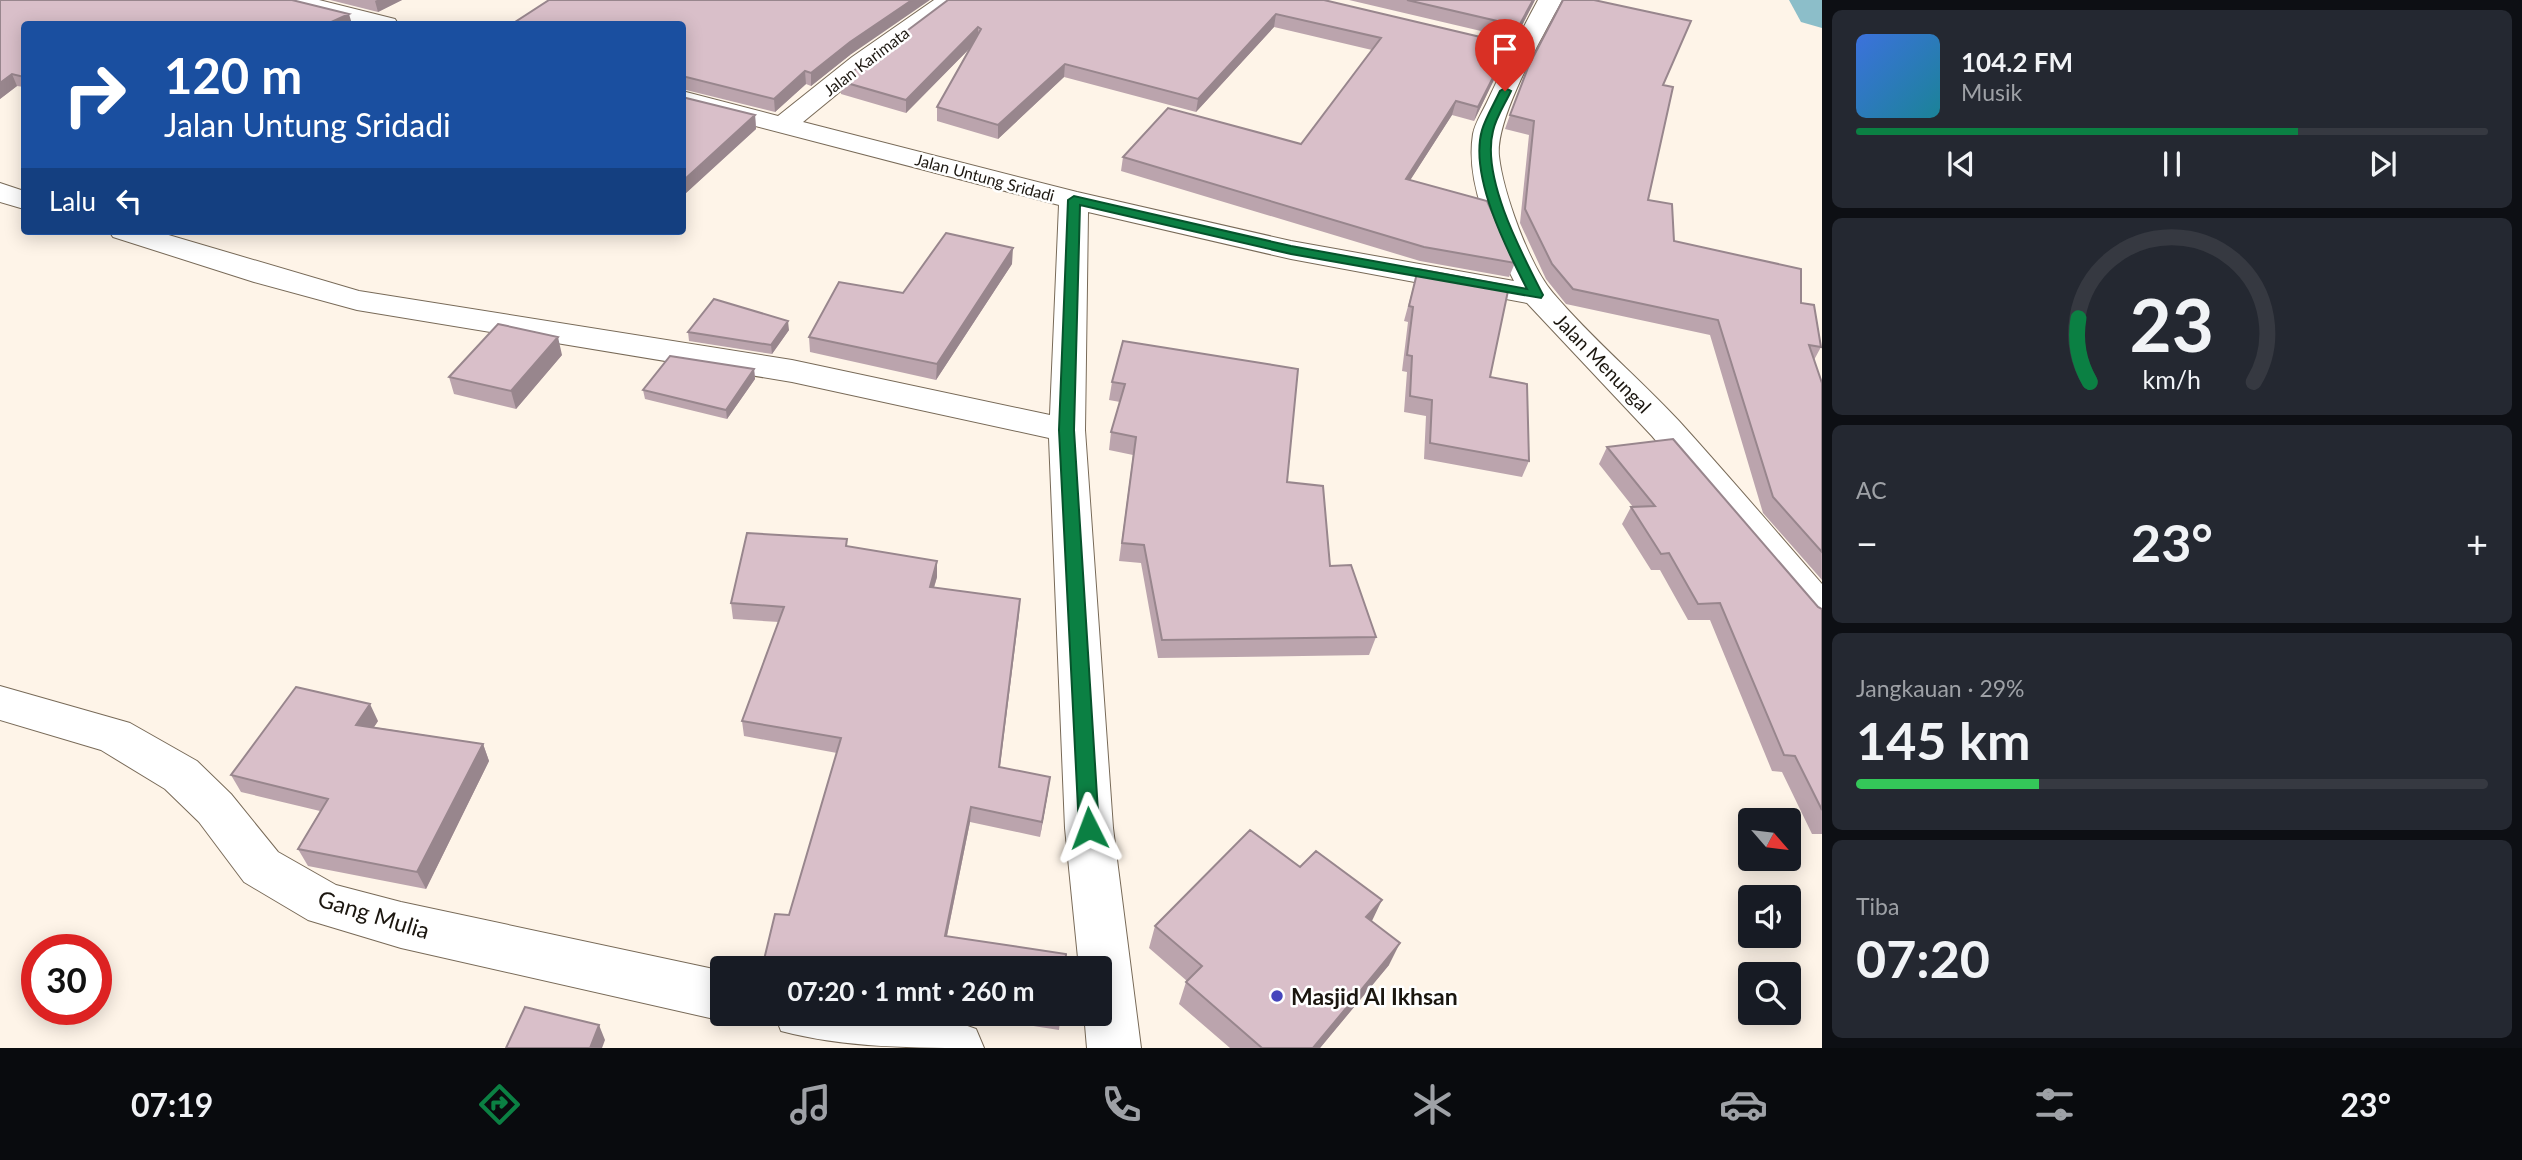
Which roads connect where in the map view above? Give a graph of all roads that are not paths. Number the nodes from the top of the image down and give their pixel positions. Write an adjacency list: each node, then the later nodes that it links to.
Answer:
1 (291, 0): 4 (street)
2 (950, 0): 6 (street, Jalan Karimata)
3 (1550, 0): 11 (street, Jalan Menungal)
4 (374, 21)
5 (686, 100): 6 (street, Jalan Untung Sridadi)
6 (784, 124): 9 (street, Jalan Untung Sridadi)
7 (0, 192): 8 (street)
8 (21, 199)
9 (1074, 200): 11 (street, Jalan Untung Sridadi); 12 (street)
10 (138, 235): 12 (street)
11 (1536, 295): 13 (street, Jalan Menungal)
12 (1067, 430): 18 (street)
13 (1822, 611)
14 (0, 703): 15 (street, Gang Mulia)
15 (710, 993)
16 (858, 1026): 17 (street)
17 (957, 1048)
18 (1114, 1048)

